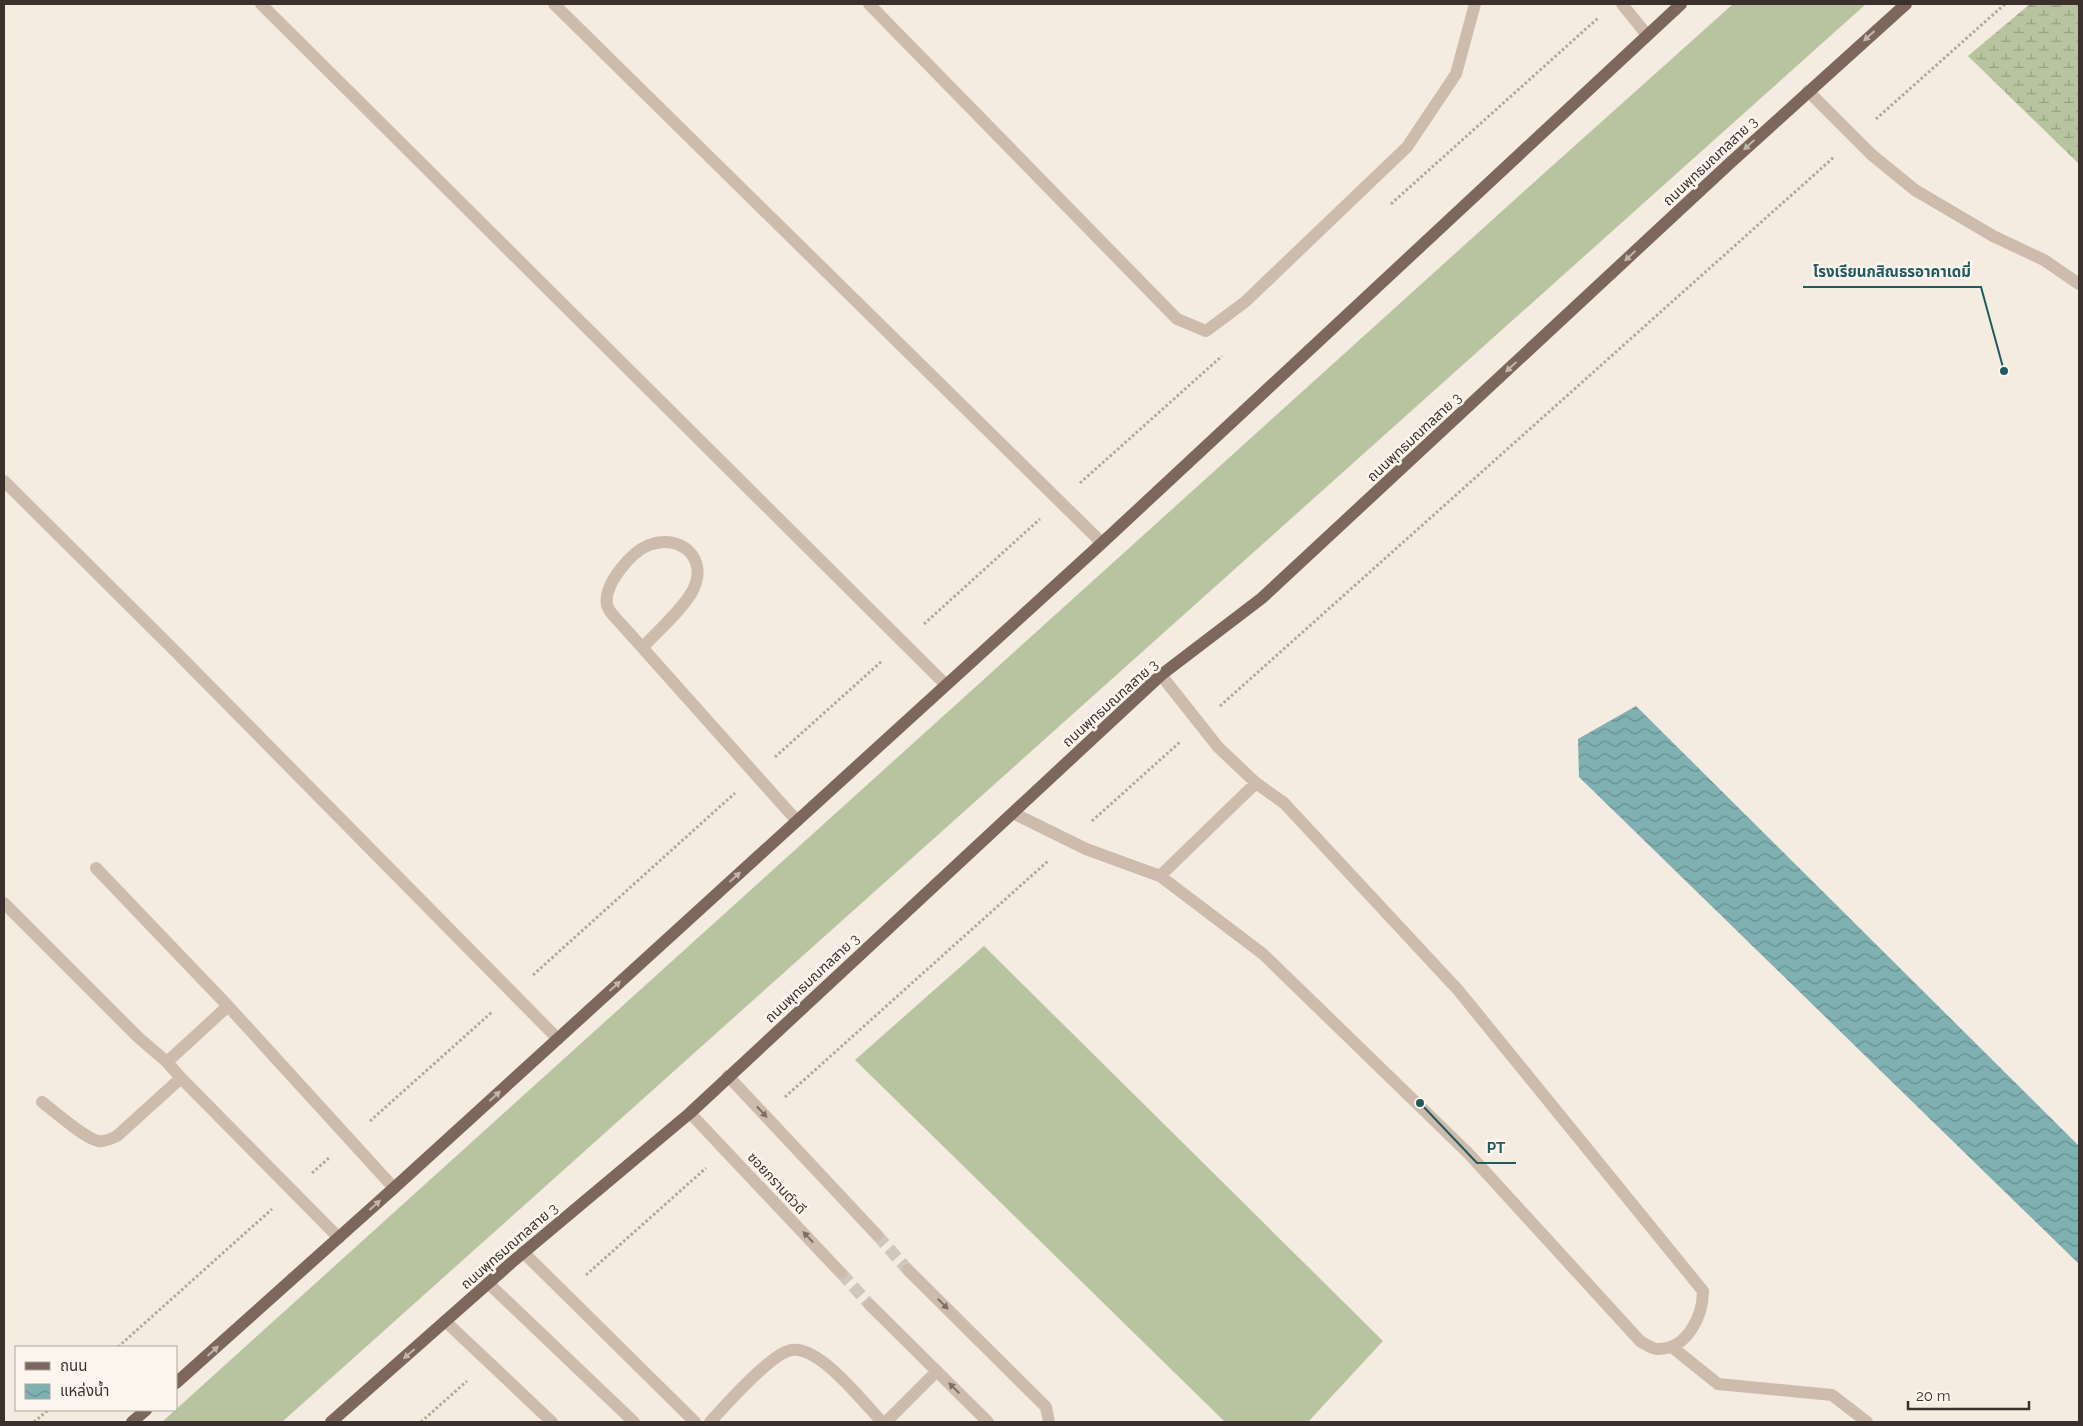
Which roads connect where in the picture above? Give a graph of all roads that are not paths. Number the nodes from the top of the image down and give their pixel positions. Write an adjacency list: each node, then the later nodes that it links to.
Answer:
1 (261, 4): 15 (street)
2 (554, 4): 12 (street)
3 (869, 4): 4 (street)
4 (1475, 4)
5 (1622, 4): 8 (street)
6 (1681, 4): 8 (main road)
7 (1906, 4): 9 (main road, ถนนพุทธมณฑลสาย 3, one-way to 9)
8 (1647, 35): 12 (main road)
9 (1808, 91): 10 (street); 14 (main road, ถนนพุทธมณฑลสาย 3, one-way to 14)
10 (2079, 284)
11 (4, 481): 23 (street)
12 (1102, 542): 15 (main road)
13 (643, 647): 13 (street); 18 (street)
14 (1161, 675): 16 (street); 17 (main road, ถนนพุทธมณฑลสาย 3)
15 (946, 685): 18 (main road)
16 (1256, 783): 20 (street); 38 (street)
17 (1013, 813): 20 (street); 25 (main road, ถนนพุทธมณฑลสาย 3)
18 (797, 821): 23 (main road, one-way to 18)
19 (96, 868): 22 (street)
20 (1160, 876): 38 (street)
21 (4, 903): 24 (street)
22 (228, 1006): 24 (street); 29 (street)
23 (558, 1039): 29 (main road, one-way to 23)
24 (167, 1062): 26 (street)
25 (728, 1076): 28 (main road, ถนนพุทธมณฑลสาย 3); 30 (street, one-way to 30)
26 (181, 1078): 27 (street); 31 (street)
27 (42, 1102)
28 (690, 1113): 32 (main road, ถนนพุทธมณฑลสาย 3); 34 (street, ซอยกรานต์วดี, one-way to 28)
29 (394, 1188): 31 (main road, one-way to 29)
30 (877, 1235)
31 (339, 1238): 40 (main road, one-way to 31)
32 (523, 1252): 35 (main road, ถนนพุทธมณฑลสาย 3); 46 (street)
33 (908, 1270): 51 (street, one-way to 51)
34 (841, 1273)
35 (488, 1283): 37 (main road, ถนนพุทธมณฑลสาย 3); 45 (street)
36 (870, 1304): 39 (street)
37 (446, 1321): 43 (main road, ถนนพุทธมณฑลสาย 3, one-way to 43); 44 (street)
38 (1672, 1347): 52 (street)
39 (937, 1371): 49 (street); 50 (street, one-way to 39)
40 (178, 1381)
41 (145, 1411): 42 (main road)
42 (132, 1422)
43 (331, 1422)
44 (552, 1422)
45 (634, 1422)
46 (695, 1422)
47 (710, 1422): 48 (street)
48 (882, 1422)
49 (886, 1422)
50 (988, 1422)
51 (1049, 1422)
52 (1867, 1422)

